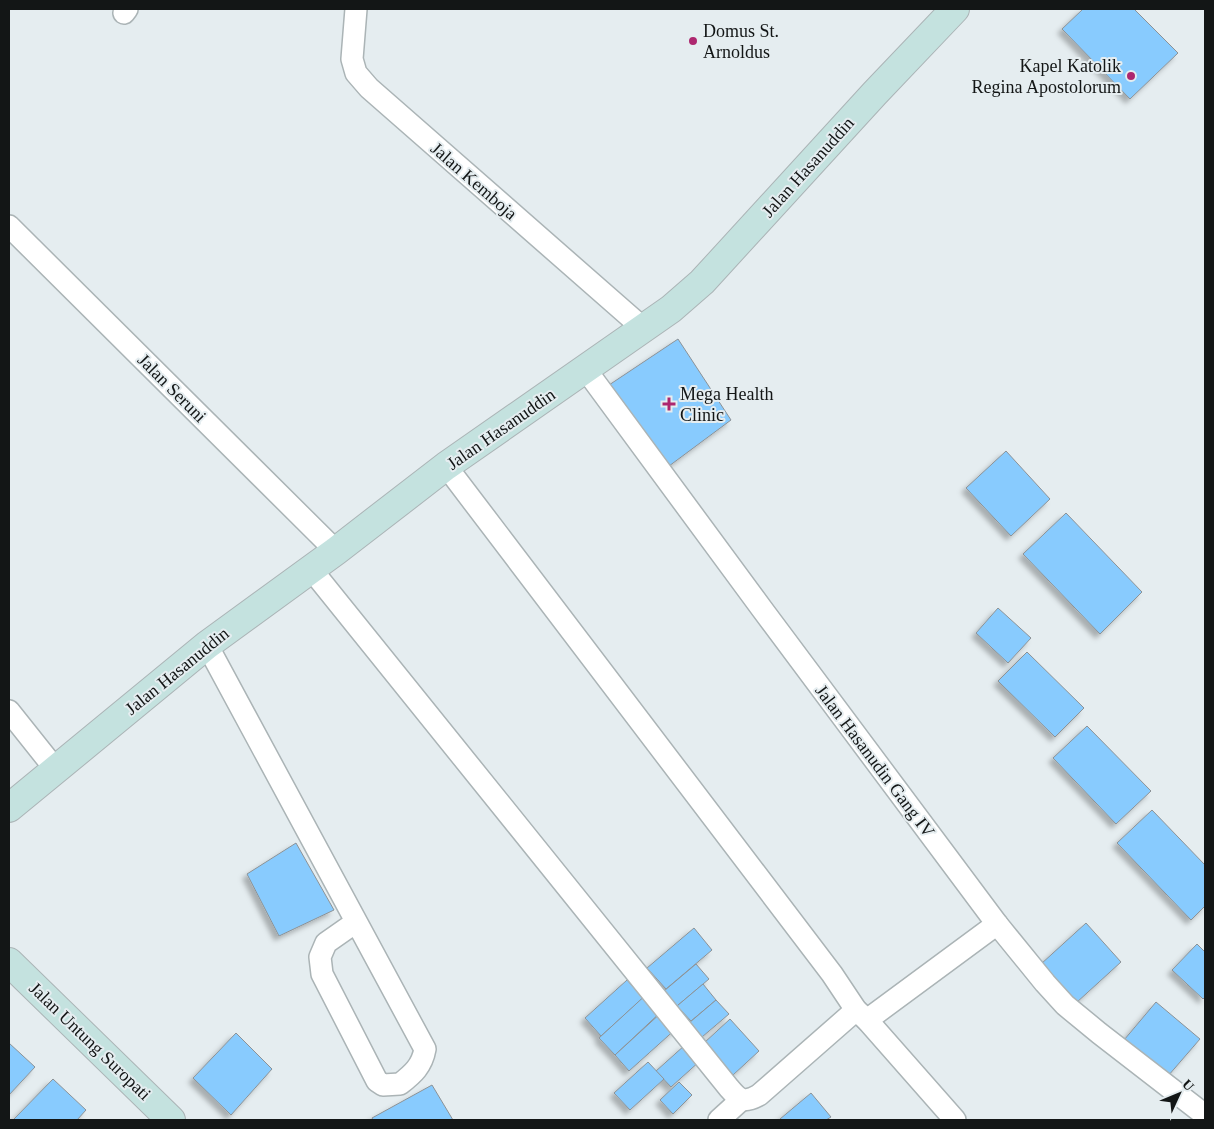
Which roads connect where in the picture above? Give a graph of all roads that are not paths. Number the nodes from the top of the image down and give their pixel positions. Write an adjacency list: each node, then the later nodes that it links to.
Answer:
1 (956, 9): 4 (main road, Jalan Hasanuddin)
2 (354, 10): 4 (street, Jalan Kemboja)
3 (9, 226): 7 (street, Jalan Seruni)
4 (644, 329): 5 (main road, Jalan Hasanuddin)
5 (586, 370): 6 (main road, Jalan Hasanuddin); 14 (street, Jalan Hasanudin Gang IV)
6 (446, 466): 7 (main road, Jalan Hasanuddin); 16 (street)
7 (336, 551): 8 (main road, Jalan Hasanuddin)
8 (310, 569): 9 (main road, Jalan Hasanuddin); 17 (street)
9 (207, 645): 11 (main road, Jalan Hasanuddin); 13 (street)
10 (9, 711): 11 (street)
11 (56, 770): 12 (main road, Jalan Hasanuddin)
12 (9, 808)
13 (356, 922): 13 (street)
14 (997, 924): 16 (street); 18 (street, Jalan Hasanudin Gang IV)
15 (9, 962): 19 (main road, Jalan Untung Suropati)
16 (862, 1015): 17 (street); 21 (street)
17 (741, 1100): 20 (street)
18 (1205, 1115)
19 (170, 1120)
20 (720, 1120)
21 (955, 1120)

